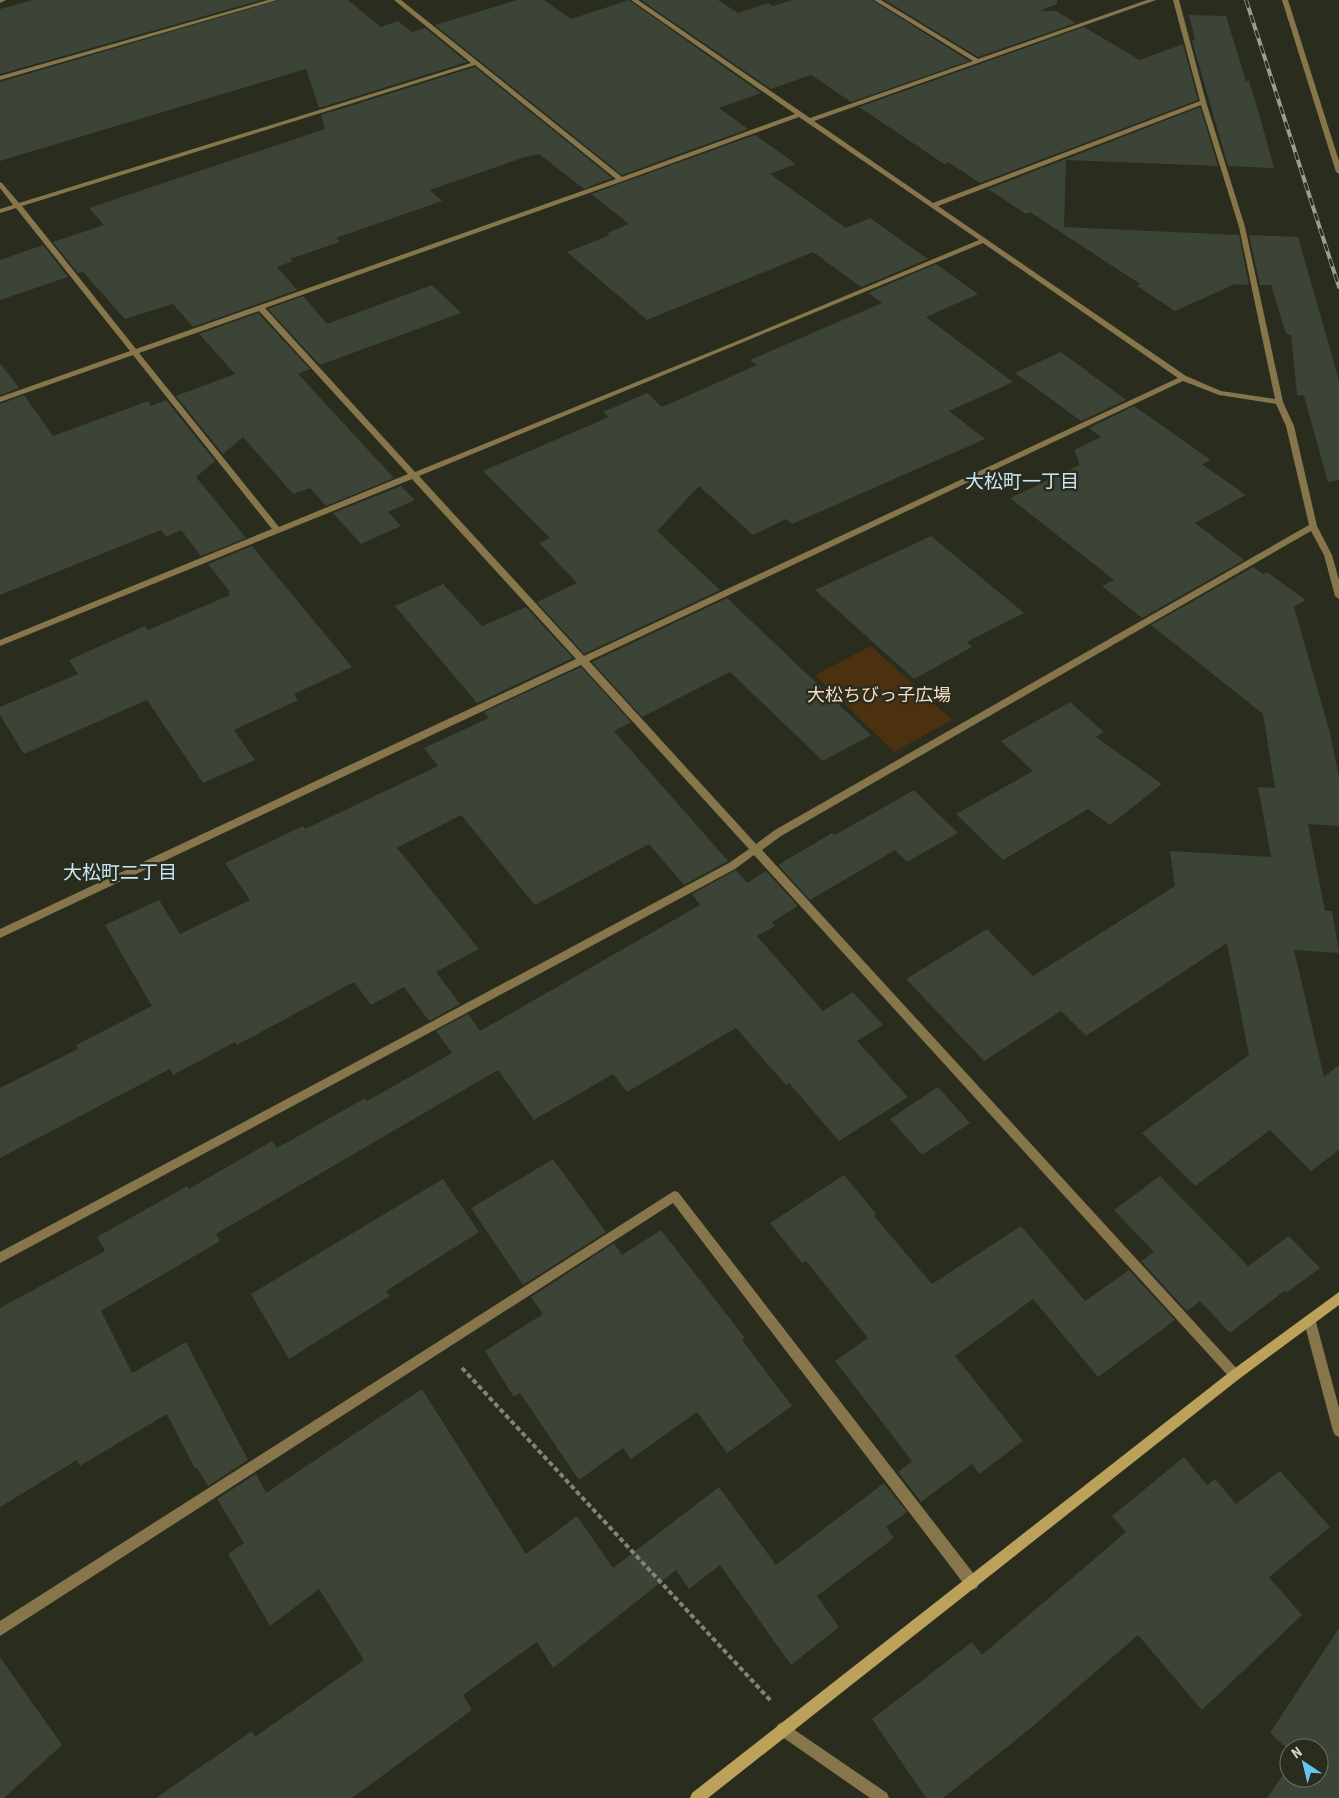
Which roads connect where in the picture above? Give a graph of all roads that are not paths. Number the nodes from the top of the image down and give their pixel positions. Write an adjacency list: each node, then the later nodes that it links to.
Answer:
1 (274, 0): 10 (street)
2 (397, 0): 9 (street)
3 (634, 0): 12 (street)
4 (877, 0): 8 (street)
5 (1153, 0): 8 (street)
6 (1176, 0): 11 (street)
7 (1285, 0): 14 (street)
8 (978, 62): 13 (street)
9 (476, 63): 15 (street); 17 (street)
10 (0, 78)
11 (1203, 102): 18 (street); 25 (street)
12 (798, 115): 13 (street); 15 (street)
13 (809, 122): 18 (street)
14 (1339, 172)
15 (621, 180): 21 (street)
16 (0, 184): 17 (street)
17 (17, 205): 19 (street); 22 (street)
18 (932, 206): 20 (street)
19 (0, 210)
20 (983, 241): 23 (street); 26 (street)
21 (261, 308): 22 (street); 26 (street)
22 (135, 352): 24 (street); 28 (street)
23 (1183, 378): 25 (street); 31 (street)
24 (0, 400)
25 (1279, 402): 27 (street)
26 (414, 474): 28 (street); 31 (street)
27 (1313, 526): 29 (street); 32 (street)
28 (277, 530): 30 (street)
29 (1339, 596)
30 (0, 643)
31 (583, 661): 32 (street); 33 (street)
32 (756, 850): 34 (street); 37 (street)
33 (0, 934)
34 (0, 1258)
35 (1339, 1298): 36 (street)
36 (1310, 1322): 37 (street); 38 (street)
37 (1235, 1375): 39 (street)
38 (1339, 1431)
39 (972, 1582): 40 (street); 41 (street)
40 (0, 1630)
41 (788, 1726): 42 (street); 43 (street)
42 (697, 1798)
43 (882, 1798)

